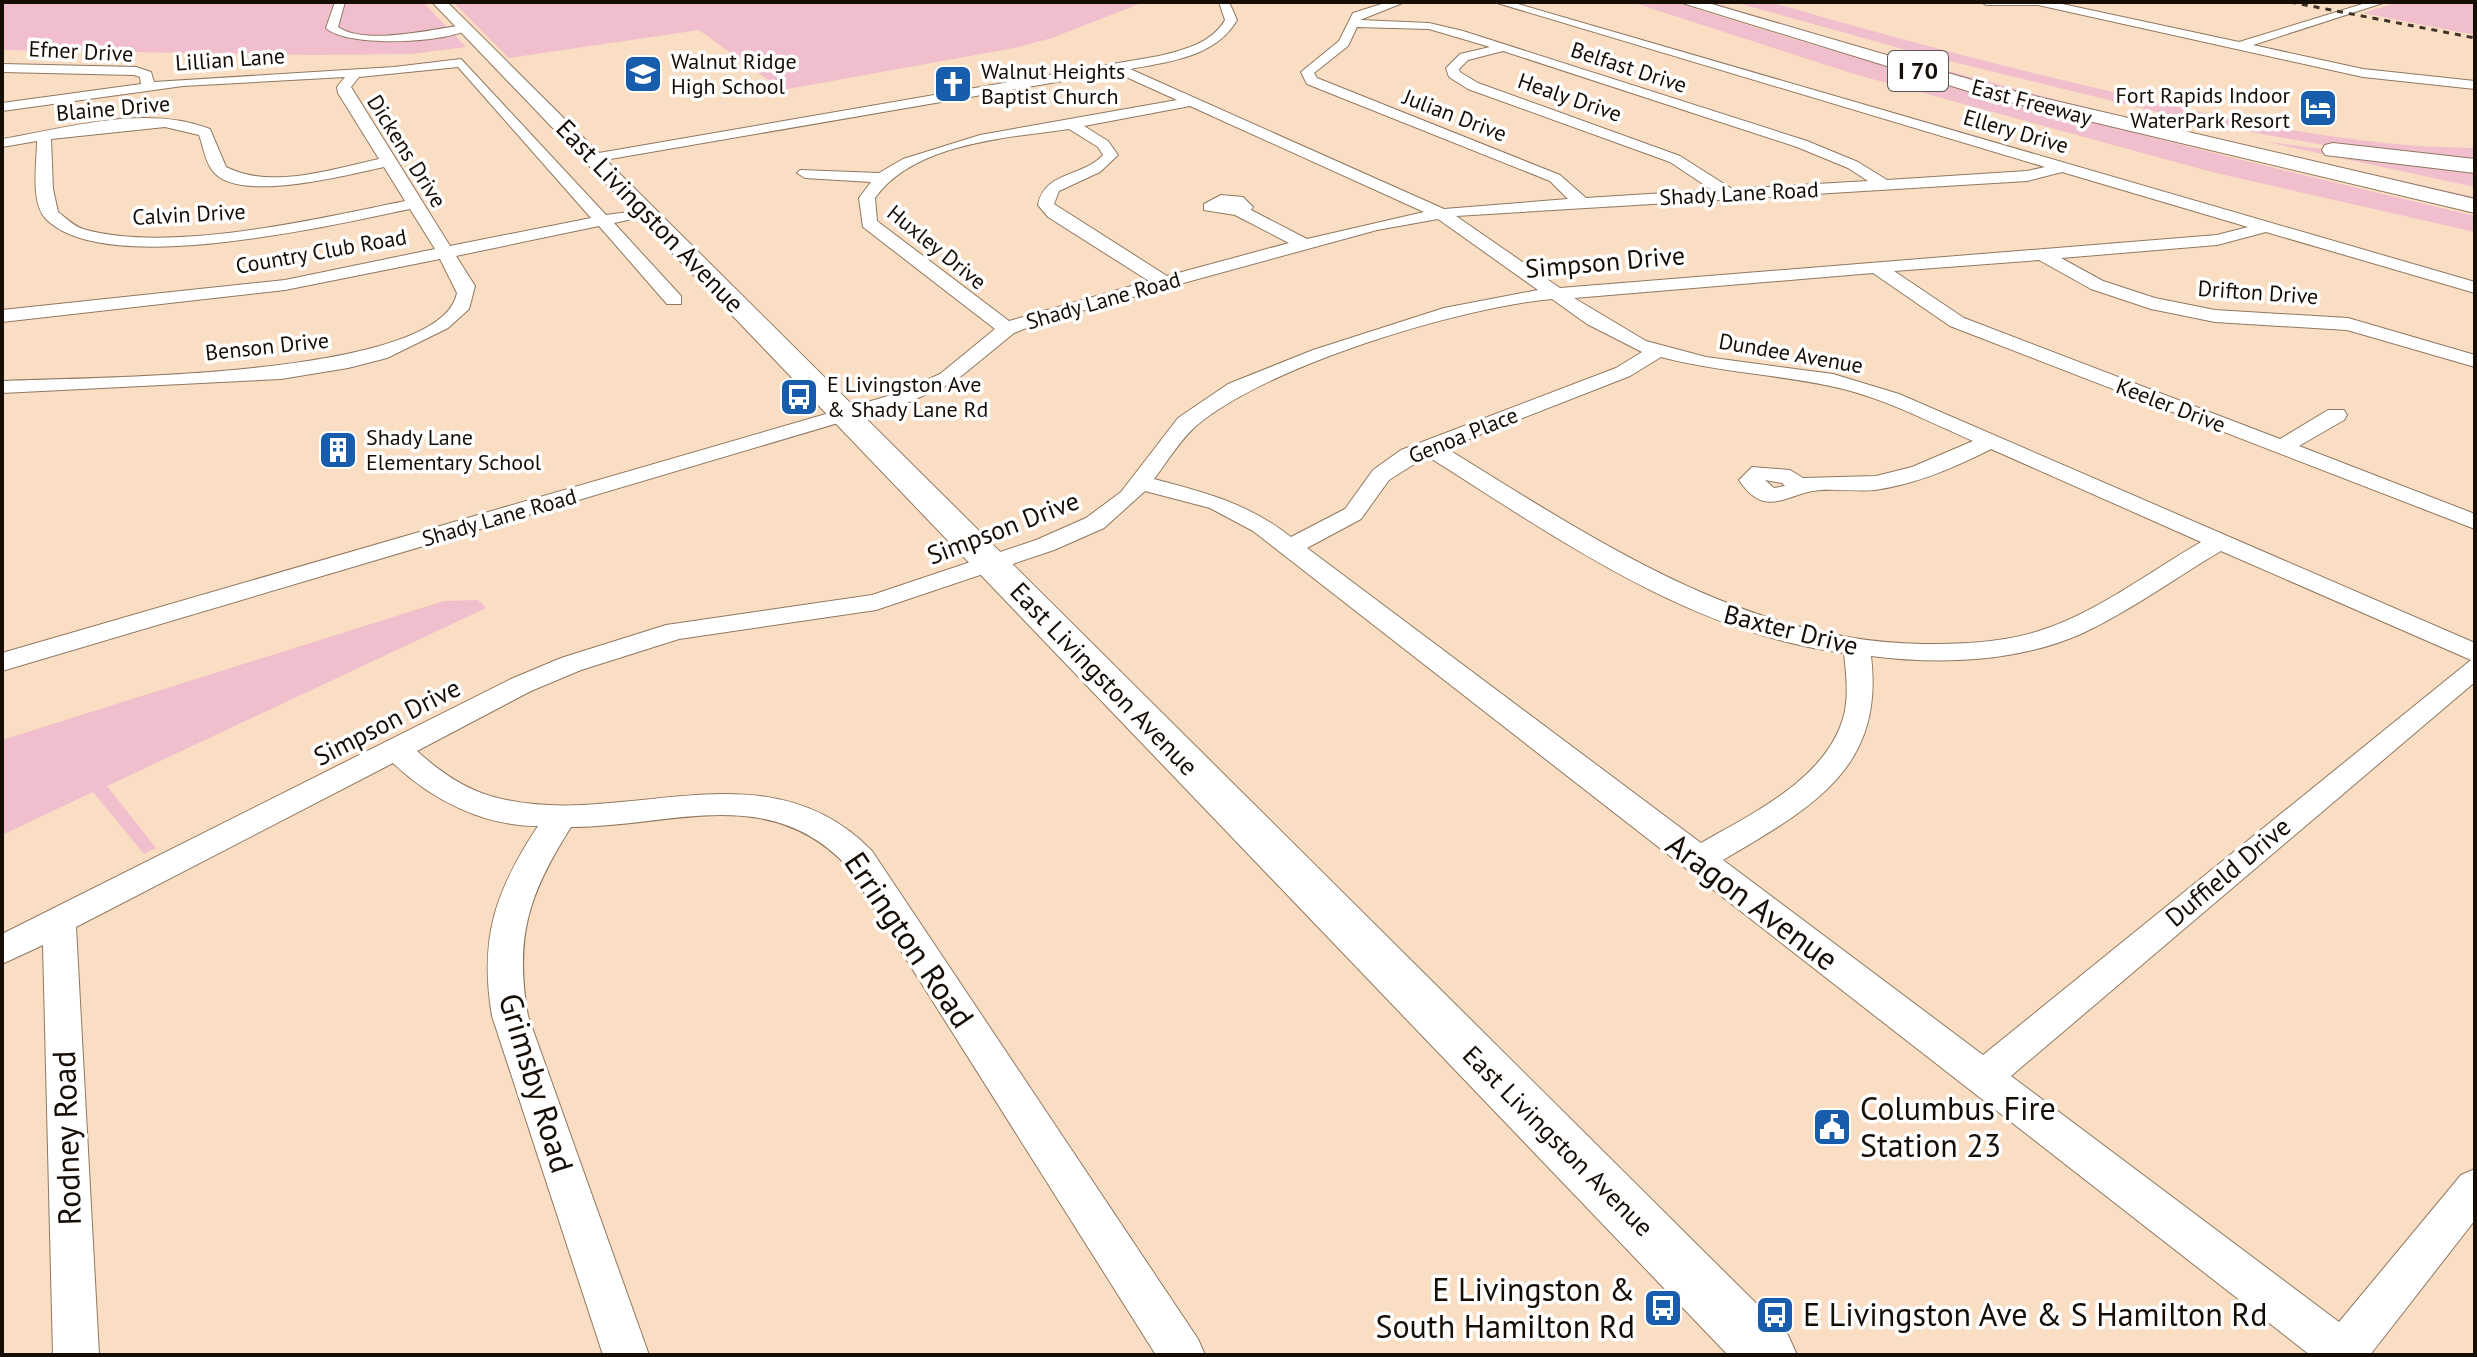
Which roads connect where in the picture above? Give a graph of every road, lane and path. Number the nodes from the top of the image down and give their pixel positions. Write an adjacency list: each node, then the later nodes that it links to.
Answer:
1 (340, 2): 12 (street)
2 (439, 2): 12 (main road, East Livingston Avenue)
3 (1224, 2): 16 (street)
4 (1400, 2): 11 (street)
5 (1499, 2): 29 (street, Ellery Drive)
6 (1687, 2): 32 (highway, East Freeway / I 70)
7 (1723, 2): 18 (highway, East Freeway / I 70)
8 (1986, 2): 9 (street)
9 (2038, 2): 13 (street)
10 (2381, 2): 13 (street)
11 (1353, 23): 14 (street, Belfast Drive); 36 (street, Julian Drive)
12 (465, 28): 26 (main road, East Livingston Avenue)
13 (2239, 46): 19 (street)
14 (1504, 47): 33 (street, Belfast Drive); 35 (street, Healy Drive)
15 (2, 68): 20 (street, Efner Drive)
16 (1119, 69): 21 (street, Dundee Avenue); 26 (street)
17 (355, 73): 20 (street, Lillian Lane); 27 (street, Dickens Drive); 43 (street, Lillian Lane)
18 (2009, 84): 28 (highway); 34 (highway, East Freeway / I 70)
19 (2475, 85)
20 (148, 86): 22 (street, Lillian Lane)
21 (1193, 101): 23 (street, Huxley Drive); 41 (street, Dundee Avenue)
22 (2, 107)
23 (1071, 124): 31 (street, Huxley Drive); 51 (street)
24 (44, 137): 25 (street, Blaine Drive); 27 (street, Blaine Drive); 45 (street, Calvin Drive)
25 (2, 143)
26 (593, 158): 40 (main road, East Livingston Avenue)
27 (389, 162): 37 (street, Dickens Drive)
28 (2475, 166)
29 (2063, 167): 33 (street, Shady Lane Road); 44 (street, Ellery Drive)
30 (805, 173): 31 (street)
31 (880, 178): 56 (street, Huxley Drive)
32 (2361, 181): 38 (highway, East Freeway / I 70); 42 (highway)
33 (1883, 184): 35 (street, Shady Lane Road)
34 (2475, 192)
35 (1727, 193): 36 (street, Shady Lane Road)
36 (1581, 202): 41 (street, Shady Lane Road)
37 (413, 204): 45 (street, Calvin Drive); 48 (street, Dickens Drive)
38 (2475, 206)
39 (1239, 211): 46 (street)
40 (645, 212): 43 (street, Country Club Road); 61 (main road, East Livingston Avenue)
41 (1440, 213): 46 (street, Shady Lane Road); 53 (street, Dundee Avenue)
42 (2475, 213)
43 (603, 221): 48 (street, Country Club Road); 54 (street)
44 (2266, 227): 49 (street, Simpson Drive); 52 (street, Ellery Drive)
45 (94, 237): 47 (street)
46 (1304, 244): 51 (street, Shady Lane Road)
47 (59, 249)
48 (444, 253): 55 (street, Country Club Road); 59 (street, Benson Drive)
49 (2043, 255): 50 (street, Simpson Drive); 58 (street, Drifton Drive)
50 (1877, 268): 53 (street, Simpson Drive); 64 (street, Keeler Drive)
51 (1163, 282): 56 (street, Shady Lane Road)
52 (2475, 288)
53 (1557, 293): 57 (street, Dundee Avenue); 65 (street, Simpson Drive)
54 (674, 300)
55 (2, 316)
56 (1007, 329): 61 (street, Shady Lane Road)
57 (1657, 351): 62 (street, Dundee Avenue); 63 (street, Genoa Place)
58 (2475, 361)
59 (2, 387)
60 (2336, 415): 64 (street)
61 (845, 416): 70 (main road, East Livingston Avenue); 73 (street, Shady Lane Road)
62 (1991, 441): 66 (street); 68 (street, Dundee Avenue)
63 (1427, 446): 69 (street, Genoa Place); 71 (street, Baxter Drive)
64 (2282, 447): 67 (street, Keeler Drive)
65 (1141, 483): 69 (street, Aragon Avenue); 70 (street, Simpson Drive)
66 (1798, 485)
67 (2475, 522)
68 (2220, 541): 71 (street, Baxter Drive); 72 (street, Dundee Avenue)
69 (1290, 547): 77 (street, Aragon Avenue)
70 (992, 564): 75 (street, Simpson Drive); 86 (main road, East Livingston Avenue)
71 (1857, 649): 77 (street)
72 (2475, 653)
73 (2, 662)
74 (2475, 668): 80 (street, Duffield Drive)
75 (396, 749): 76 (street, Errington Road); 78 (street, Simpson Drive)
76 (561, 817): 84 (street, Grimsby Road); 85 (street, Errington Road)
77 (1698, 860): 80 (street, Aragon Avenue)
78 (59, 921): 79 (street, Simpson Drive); 83 (street, Rodney Road)
79 (2, 950)
80 (1982, 1078): 82 (street, Aragon Avenue)
81 (2475, 1188): 82 (street)
82 (2344, 1354)
83 (76, 1355)
84 (626, 1355)
85 (1182, 1355)
86 (1768, 1355)

